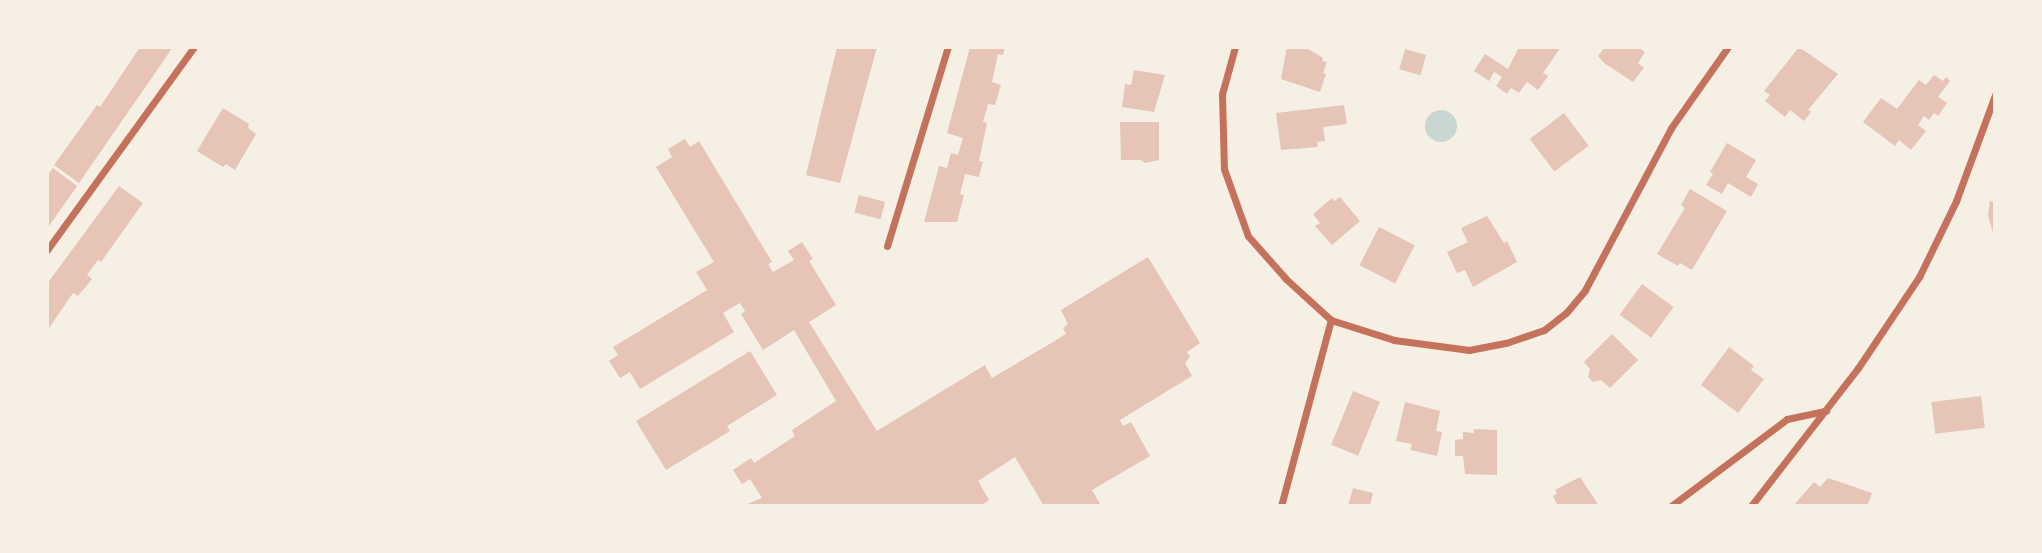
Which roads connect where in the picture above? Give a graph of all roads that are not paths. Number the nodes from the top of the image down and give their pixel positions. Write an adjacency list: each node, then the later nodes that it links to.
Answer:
1 (194, 47): 7 (street)
2 (948, 47): 6 (street)
3 (1235, 47): 8 (street)
4 (1728, 47): 8 (street)
5 (1995, 95): 9 (street)
6 (887, 246)
7 (47, 250)
8 (1331, 320): 10 (street)
9 (1826, 411): 11 (street); 12 (street)
10 (1281, 506)
11 (1671, 506)
12 (1751, 506)

